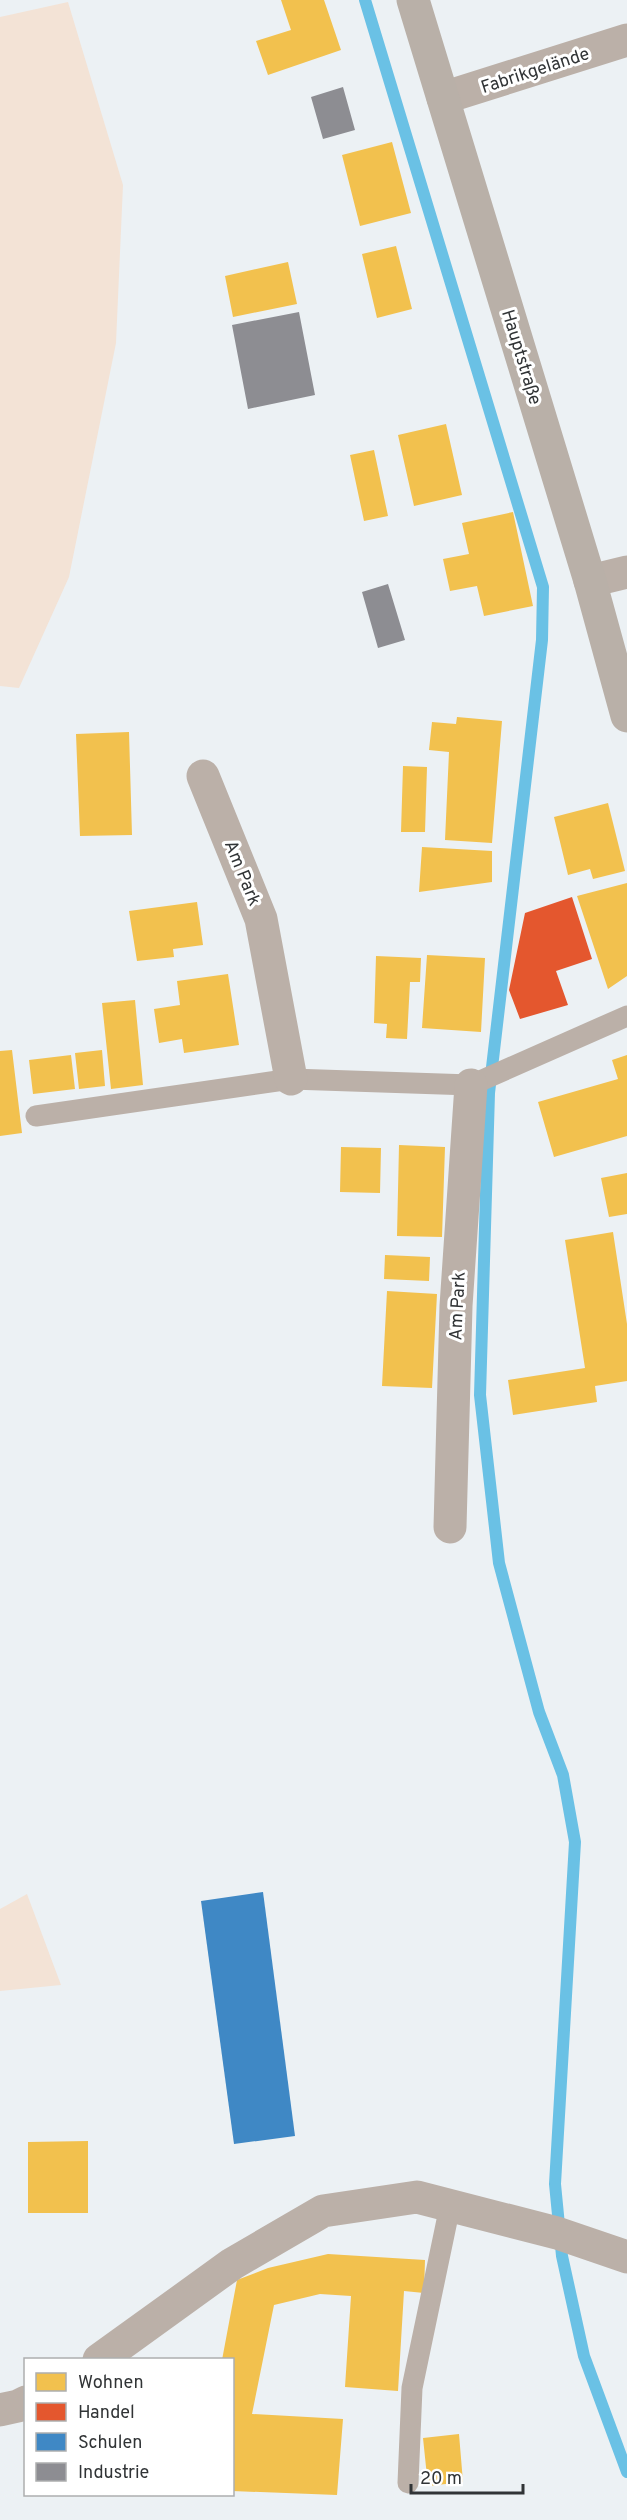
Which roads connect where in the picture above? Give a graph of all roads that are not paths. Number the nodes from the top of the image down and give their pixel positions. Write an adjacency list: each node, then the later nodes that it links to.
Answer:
1 (413, 0): 3 (main road, Hauptstraße)
2 (627, 40): 3 (street, Fabrikgelände)
3 (443, 98): 5 (main road, Hauptstraße)
4 (627, 572): 5 (street)
5 (590, 581): 6 (main road, Hauptstraße)
6 (627, 716)
7 (203, 776): 9 (street, Am Park)
8 (627, 1016): 10 (lane)
9 (291, 1079): 10 (lane); 11 (lane)
10 (471, 1085): 12 (street, Am Park)
11 (36, 1116)
12 (450, 1527)
13 (450, 2206): 14 (street); 15 (street); 18 (lane)
14 (627, 2257)
15 (102, 2358)
16 (24, 2403): 17 (street)
17 (0, 2410)
18 (408, 2482)

